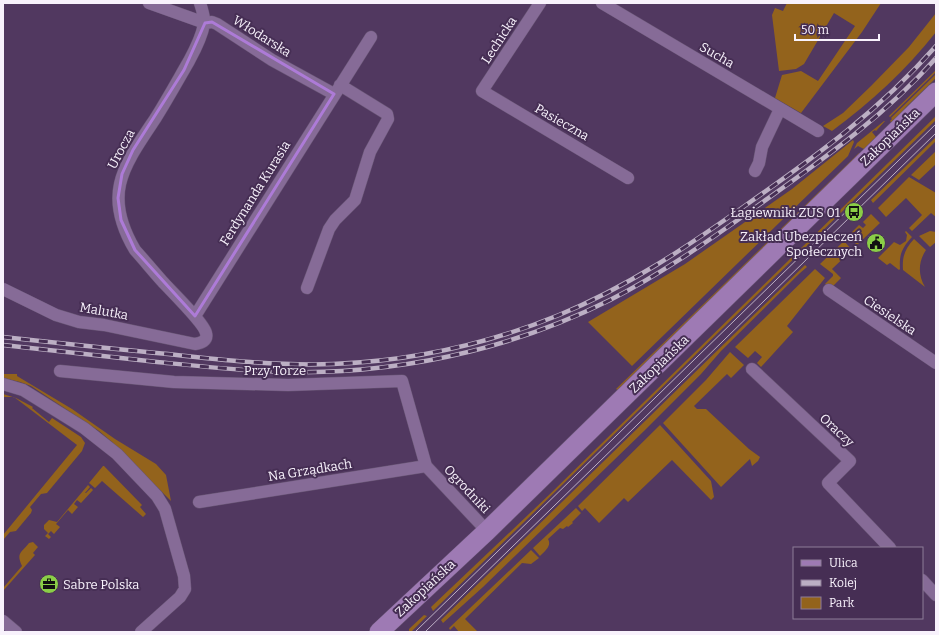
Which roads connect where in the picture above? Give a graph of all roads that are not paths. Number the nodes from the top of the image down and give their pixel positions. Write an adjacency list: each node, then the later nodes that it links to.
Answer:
1 (149, 3): 5 (street, Włodarska)
2 (200, 3): 5 (street)
3 (540, 3): 8 (street, Lechicka)
4 (602, 3): 10 (street, Sucha)
5 (204, 23): 7 (street, Włodarska); 18 (street, Urocza)
6 (371, 36): 7 (street, Ferdynanda Kurasia)
7 (337, 90): 15 (street); 18 (street, Ferdynanda Kurasia)
8 (482, 91): 14 (street, Pasieczna)
9 (936, 92): 26 (main road, Zakopiańska)
10 (780, 109): 12 (street, Sucha); 13 (street)
11 (936, 109): 34 (main road, Zakopiańska)
12 (818, 131)
13 (755, 171)
14 (628, 178)
15 (307, 288)
16 (3, 290): 19 (street, Malutka)
17 (829, 290): 20 (street, Ciesielska)
18 (195, 316): 19 (street, Urocza)
19 (204, 341)
20 (936, 363)
21 (752, 369): 27 (street, Oraczy)
22 (60, 371): 24 (street, Przy Torze)
23 (3, 384): 32 (street)
24 (426, 466): 25 (street, Na Grządkach); 26 (street, Ogrodniki)
25 (199, 502)
26 (487, 531): 33 (main road, Zakopiańska)
27 (889, 547)
28 (923, 581): 29 (street)
29 (936, 595)
30 (3, 621): 31 (street)
31 (16, 632)
32 (141, 632)
33 (379, 632)
34 (397, 632)

